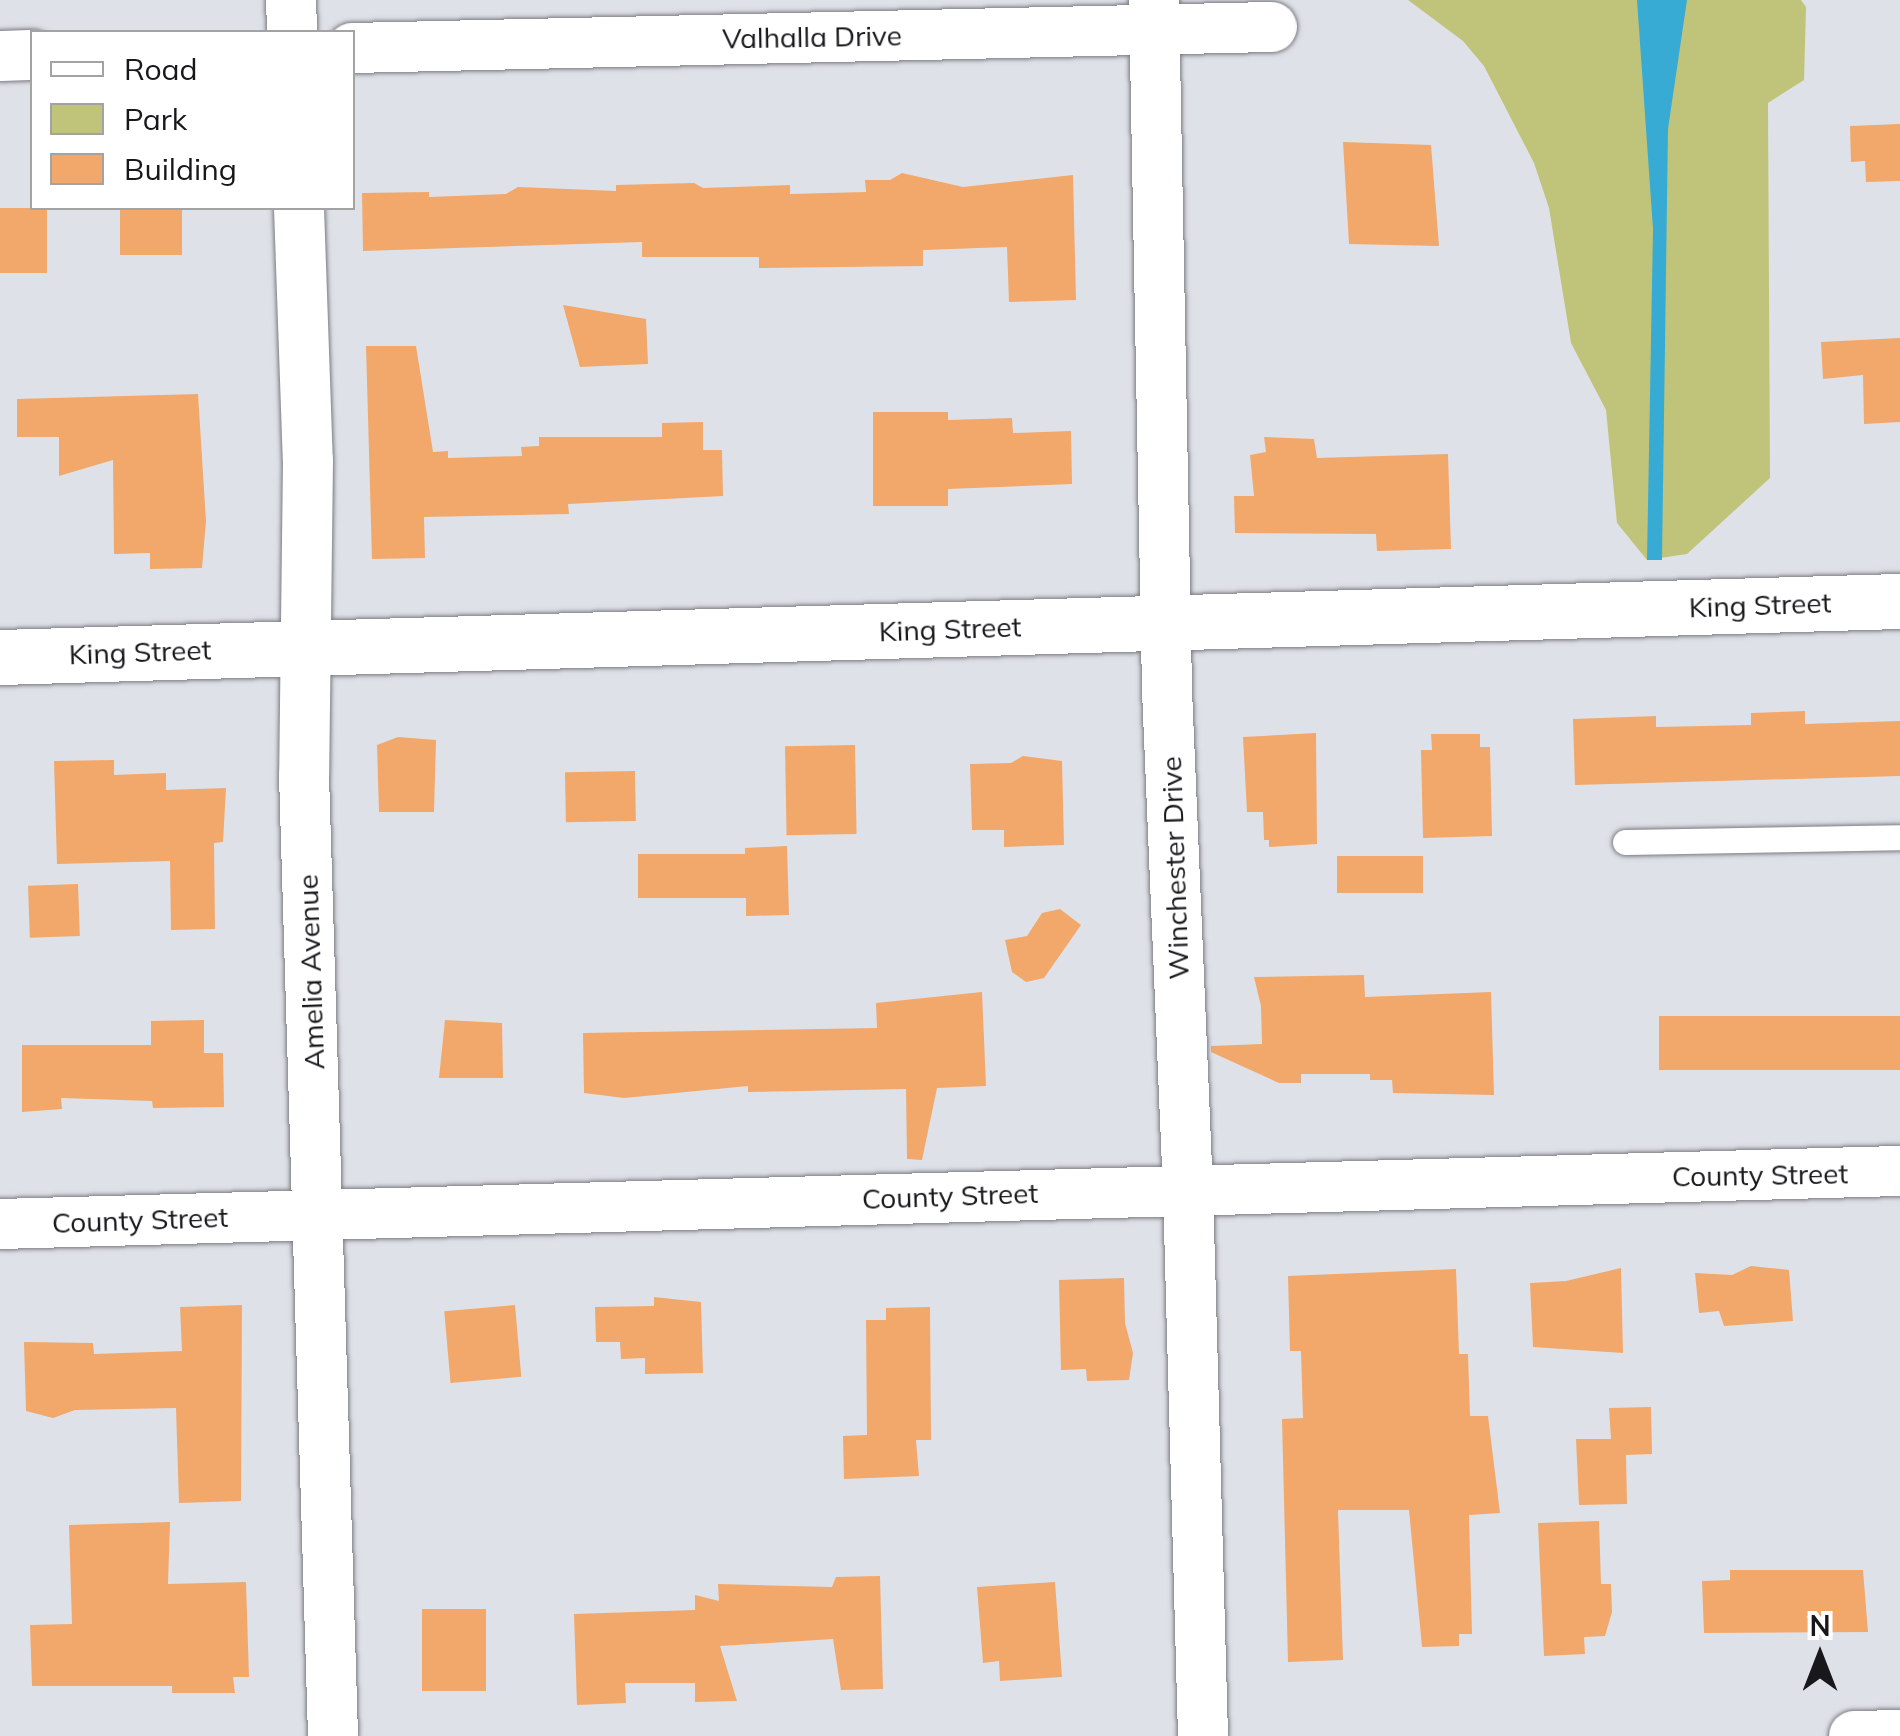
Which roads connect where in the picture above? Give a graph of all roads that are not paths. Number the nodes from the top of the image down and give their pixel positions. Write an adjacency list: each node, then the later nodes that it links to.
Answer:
1 (291, 0): 4 (street)
2 (1155, 15): 3 (street, Valhalla Drive); 5 (street, Valhalla Drive); 10 (street, Winchester Drive)
3 (1272, 28)
4 (292, 30)
5 (355, 48)
6 (30, 55): 7 (street)
7 (0, 56)
8 (298, 210): 11 (street, Amelia Avenue)
9 (1900, 601): 10 (street, King Street)
10 (1167, 622): 11 (street, King Street); 16 (street, Winchester Drive)
11 (306, 647): 12 (street, King Street); 17 (street, Amelia Avenue)
12 (0, 656)
13 (1900, 836): 14 (lane)
14 (1625, 842)
15 (1900, 1171): 16 (street, County Street)
16 (1188, 1189): 17 (street, County Street); 21 (street, Winchester Drive)
17 (319, 1215): 18 (street, County Street); 20 (street, Amelia Avenue)
18 (0, 1224)
19 (1900, 1734): 22 (street)
20 (333, 1736)
21 (1203, 1736)
22 (1854, 1736)

